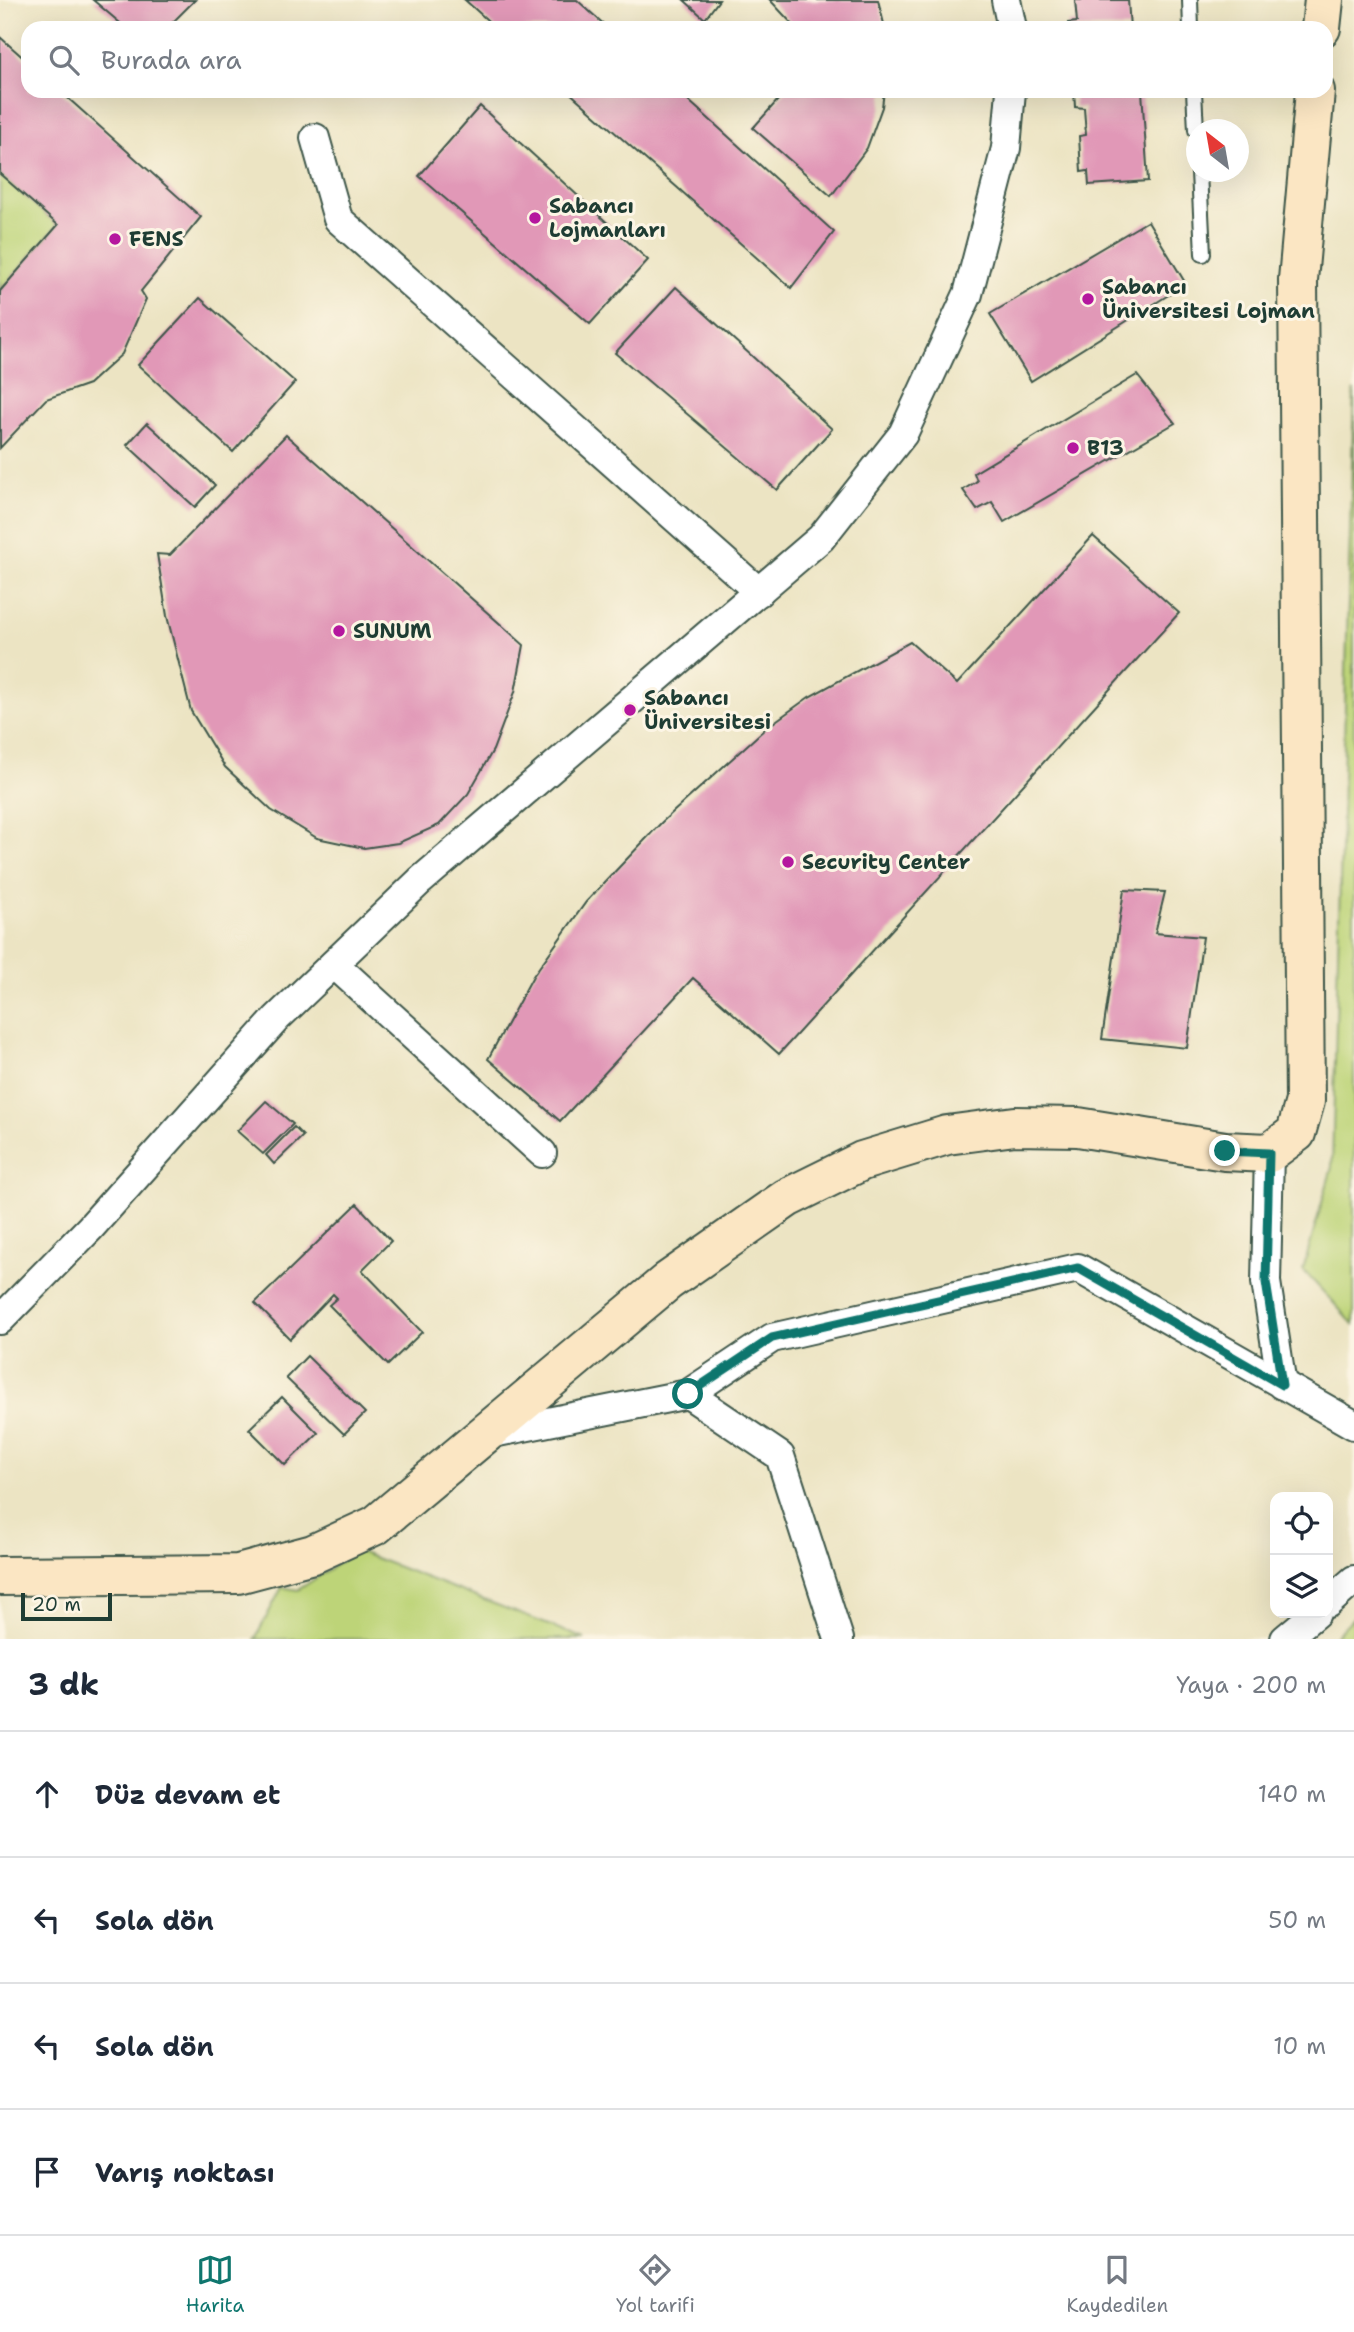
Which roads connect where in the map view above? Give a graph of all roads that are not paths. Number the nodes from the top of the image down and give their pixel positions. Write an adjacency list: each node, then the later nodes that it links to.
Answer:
1 (1006, 0): 4 (street)
2 (1189, 0): 5 (lane)
3 (1324, 0): 6 (street)
4 (1010, 21)
5 (1190, 21)
6 (1322, 21)
7 (1010, 98): 14 (street)
8 (1194, 98): 10 (lane)
9 (1314, 98): 17 (street)
10 (1195, 119)
11 (315, 138): 14 (street)
12 (1199, 182): 13 (lane)
13 (1203, 254)
14 (759, 592): 15 (street)
15 (334, 964): 16 (street); 18 (street)
16 (542, 1153)
17 (1269, 1153): 19 (street); 22 (street)
18 (0, 1320)
19 (1282, 1385): 20 (street); 21 (street)
20 (688, 1394): 22 (street); 27 (street)
21 (1354, 1425)
22 (485, 1434): 23 (street)
23 (0, 1576)
24 (1354, 1580): 25 (street)
25 (1333, 1599)
26 (1310, 1618): 28 (street)
27 (839, 1639)
28 (1285, 1639)

